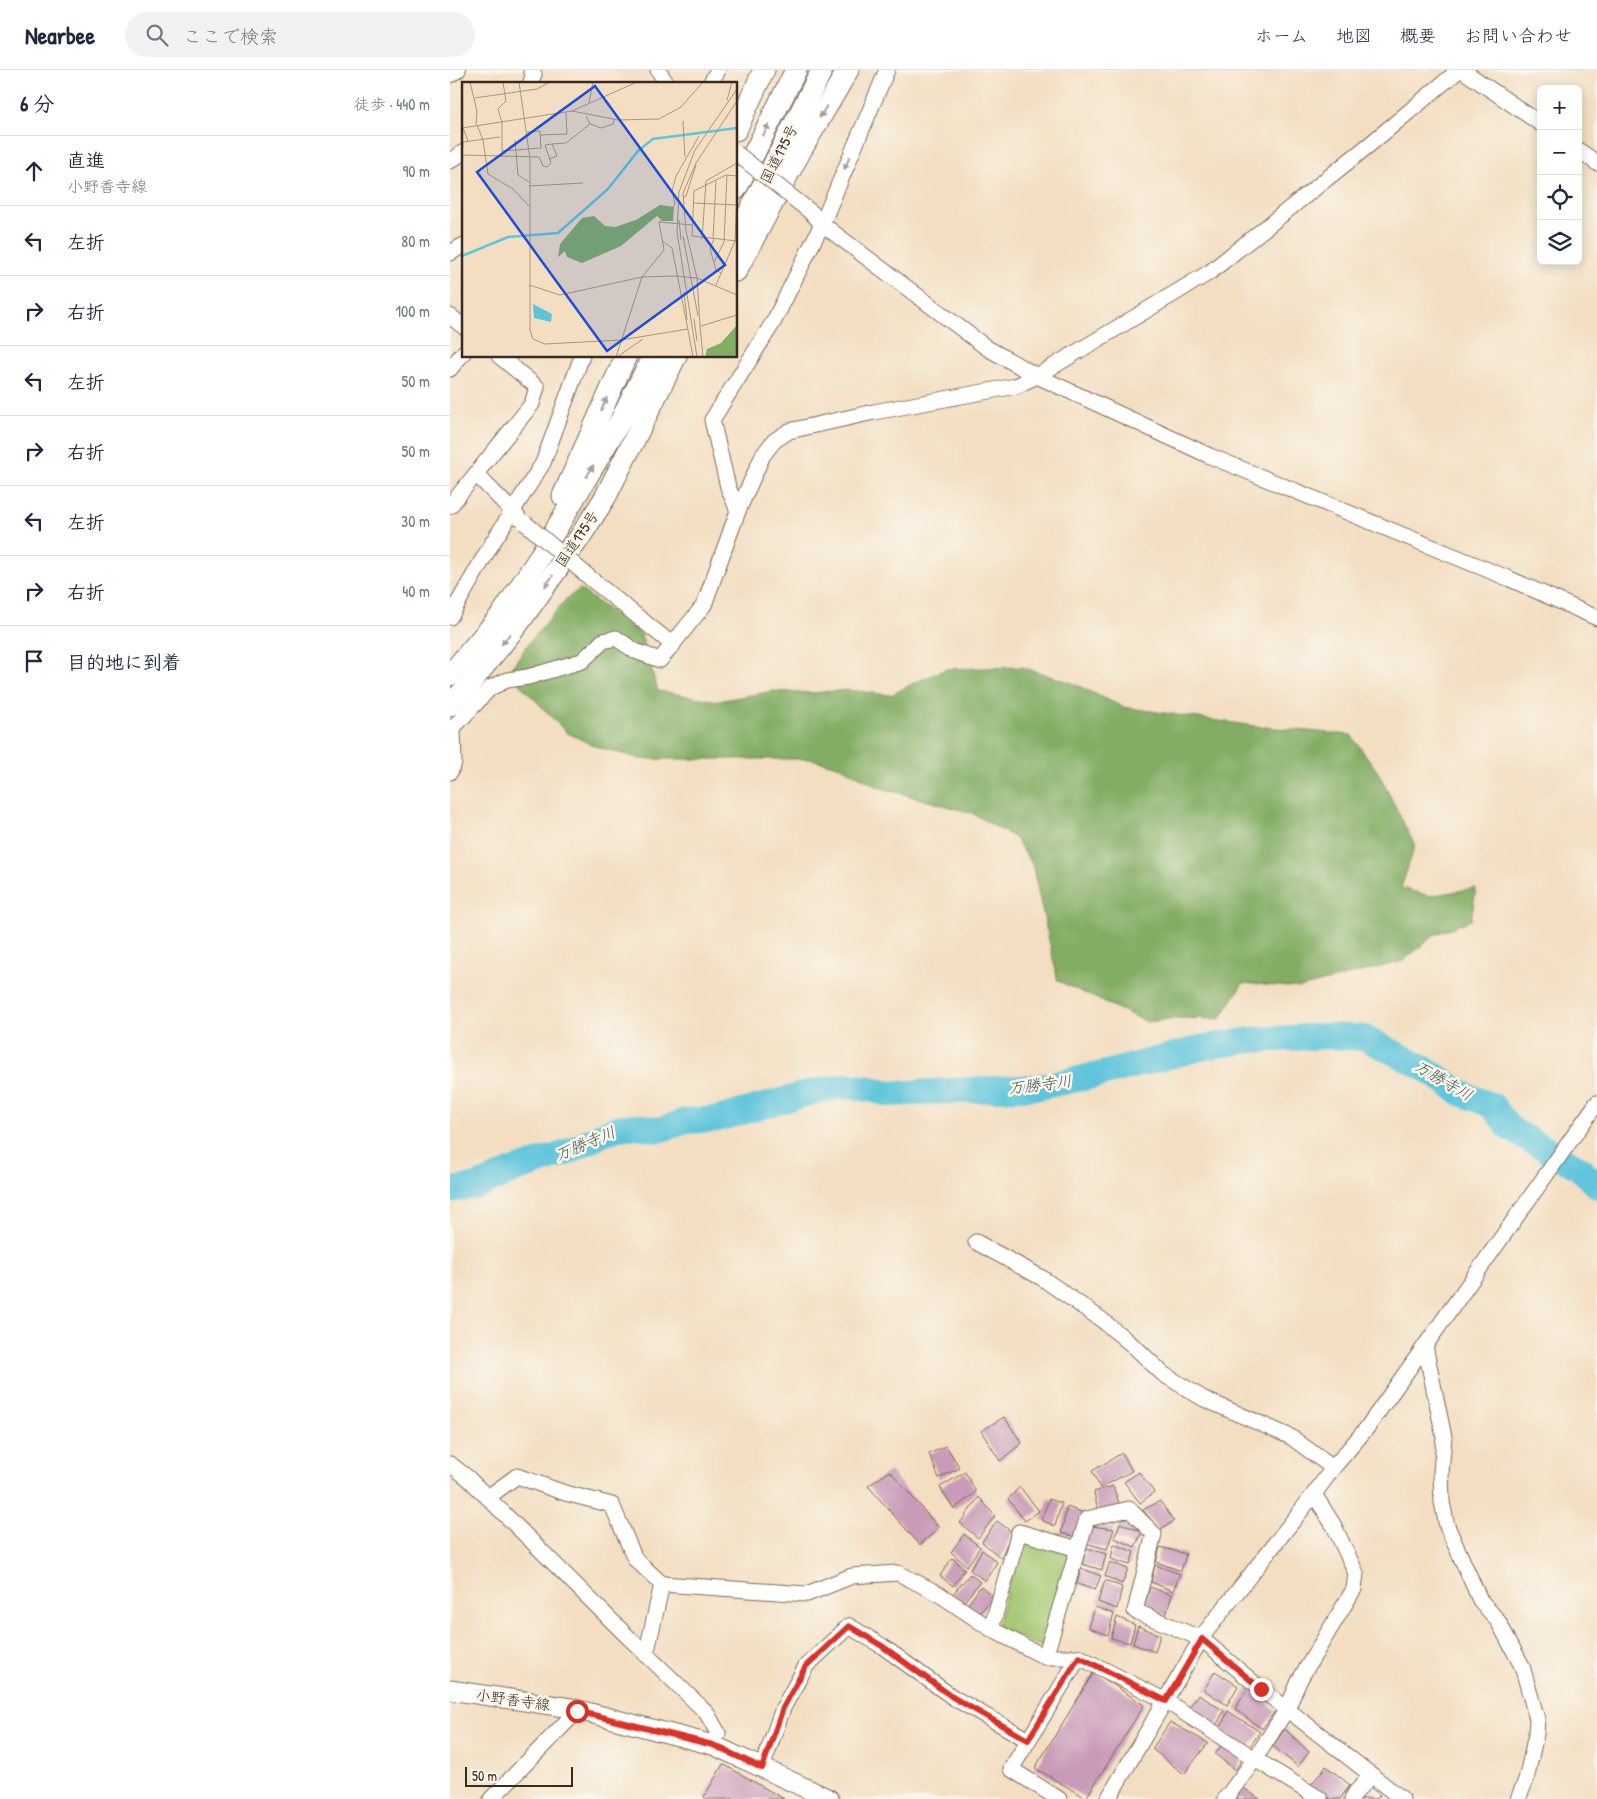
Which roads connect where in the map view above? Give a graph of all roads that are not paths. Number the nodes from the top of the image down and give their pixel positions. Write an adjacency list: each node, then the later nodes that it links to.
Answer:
1 (458, 70): 11 (street)
2 (531, 70): 12 (street)
3 (658, 70): 13 (street)
4 (718, 70): 14 (street)
5 (764, 70): 16 (highway)
6 (796, 70): 22 (highway, 国道175号, one-way to 6)
7 (822, 70): 24 (highway, 国道175号)
8 (848, 70): 27 (highway, one-way to 27)
9 (887, 70): 23 (street, one-way to 23)
10 (1460, 70): 15 (street); 38 (street)
11 (450, 75)
12 (531, 82)
13 (666, 82)
14 (711, 82)
15 (1537, 121)
16 (738, 126)
17 (462, 153): 20 (street)
18 (1582, 153): 21 (street)
19 (738, 155): 23 (street, bridge)
20 (450, 161)
21 (1597, 163)
22 (738, 186)
23 (817, 219): 38 (street); 42 (street)
24 (738, 234)
25 (462, 246): 26 (street)
26 (450, 253)
27 (738, 267)
28 (450, 316): 29 (street)
29 (462, 326)
30 (462, 354): 37 (street)
31 (501, 358): 39 (street)
32 (581, 358): 41 (street)
33 (625, 358): 44 (highway, one-way to 33)
34 (652, 358): 44 (highway, 国道175号, one-way to 34)
35 (675, 358): 43 (highway, 国道175号)
36 (690, 358): 43 (highway)
37 (450, 369)
38 (1037, 376): 42 (street); 47 (street)
39 (476, 474): 40 (street); 41 (street)
40 (450, 506)
41 (512, 511): 46 (street); 48 (street, bridge)
42 (738, 511): 48 (street)
43 (580, 537): 45 (highway, 国道175号, one-way to 45)
44 (537, 561): 45 (highway, 国道175号)
45 (528, 594): 49 (highway, 国道175号); 50 (highway, 国道175号, one-way to 50)
46 (450, 617)
47 (1597, 618)
48 (673, 645): 51 (street)
49 (450, 675)
50 (450, 705)
51 (452, 727): 52 (street)
52 (450, 772)
53 (1595, 1106): 55 (street)
54 (976, 1242): 57 (street)
55 (1425, 1346): 57 (street); 84 (street)
56 (450, 1464): 59 (street)
57 (1333, 1468): 58 (street)
58 (1314, 1494): 63 (street); 69 (street)
59 (488, 1497): 61 (street); 64 (street)
60 (1078, 1549): 62 (street); 63 (street); 65 (street)
61 (662, 1584): 62 (street); 64 (street)
62 (991, 1629): 65 (street)
63 (1202, 1639): 68 (street); 69 (street)
64 (646, 1655): 72 (street)
65 (1045, 1657): 66 (street)
66 (1079, 1657): 68 (street); 71 (street)
67 (450, 1690): 70 (main road, 小野香寺線)
68 (1166, 1701): 73 (street); 79 (street)
69 (1287, 1709): 73 (street); 75 (street)
70 (577, 1711): 72 (main road, 小野香寺線); 76 (street)
71 (1028, 1740): 74 (street); 78 (street)
72 (713, 1745): 74 (main road, 小野香寺線)
73 (1254, 1759): 80 (street); 81 (street)
74 (762, 1768): 77 (main road, 小野香寺線)
75 (1372, 1775): 82 (street); 83 (street)
76 (491, 1799)
77 (829, 1799)
78 (1059, 1799)
79 (1108, 1799)
80 (1226, 1799)
81 (1320, 1799)
82 (1352, 1799)
83 (1402, 1799)
84 (1518, 1799)

